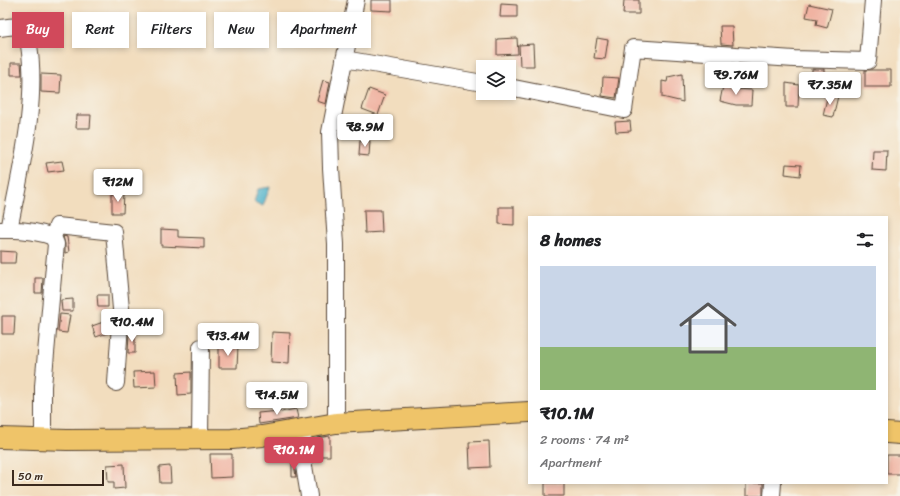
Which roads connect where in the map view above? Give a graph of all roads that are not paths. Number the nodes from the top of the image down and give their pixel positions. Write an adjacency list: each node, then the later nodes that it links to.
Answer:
1 (356, 0): 4 (street)
2 (873, 0): 6 (street)
3 (0, 28): 7 (street)
4 (344, 59): 5 (street); 12 (street)
5 (476, 82)
6 (516, 89)
7 (4, 230): 8 (street)
8 (53, 237): 10 (street); 17 (street)
9 (201, 347): 18 (street)
10 (116, 382)
11 (528, 412): 12 (main road)
12 (336, 423): 13 (main road)
13 (303, 429): 18 (main road); 20 (street)
14 (888, 433): 15 (main road)
15 (900, 434)
16 (0, 438): 17 (main road)
17 (43, 439): 18 (main road)
18 (200, 439)
19 (773, 484): 21 (street)
20 (308, 496)
21 (772, 496)

